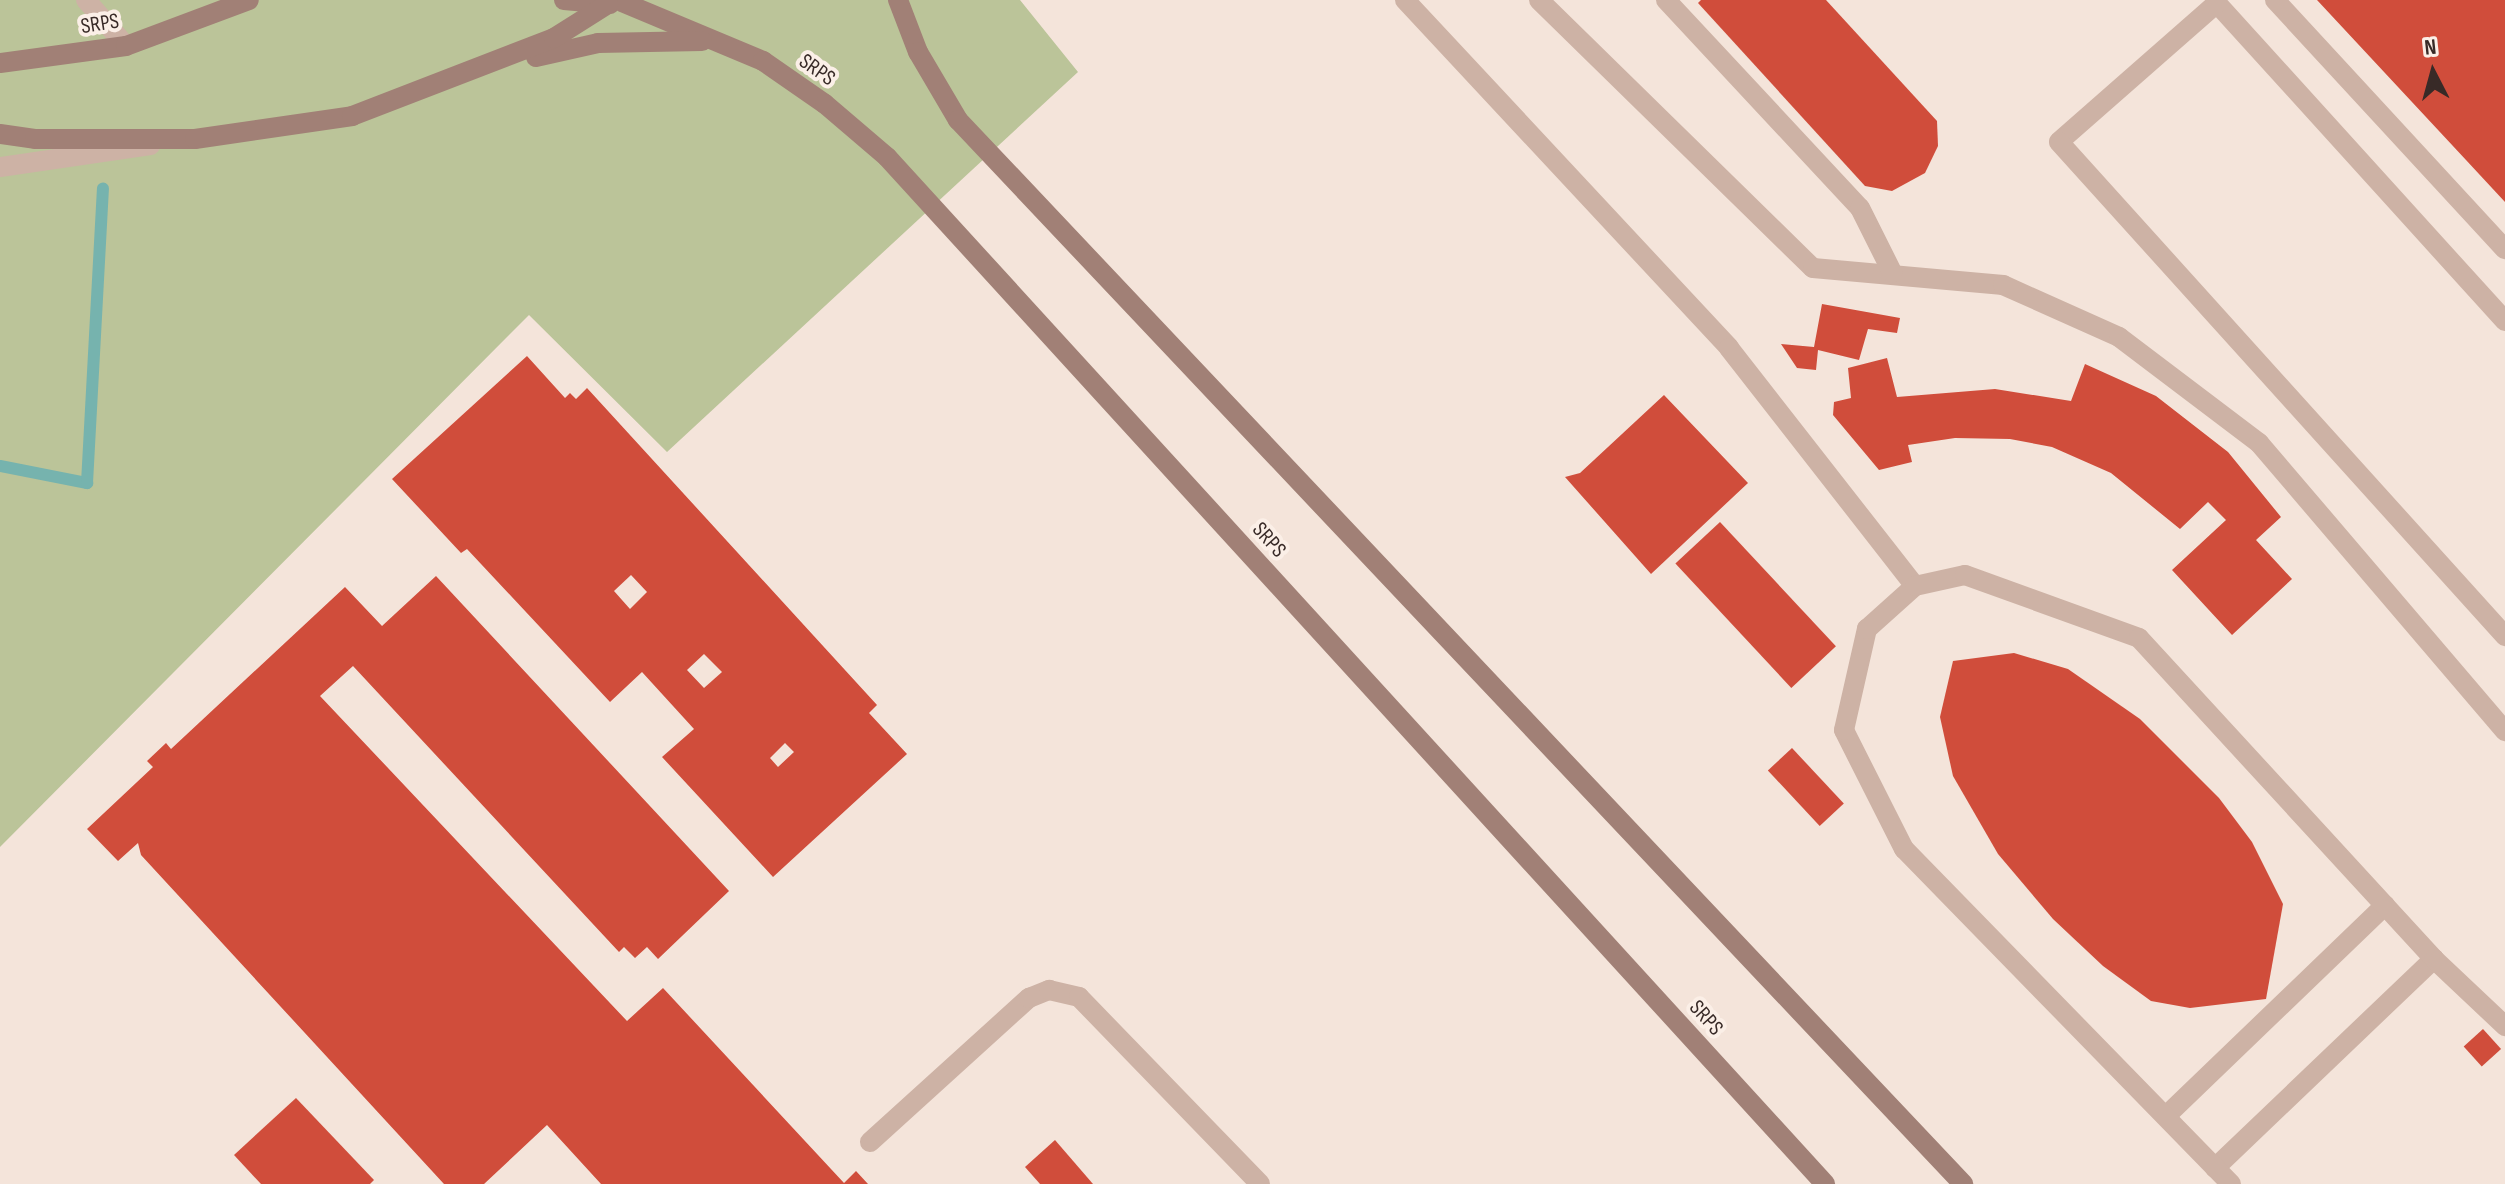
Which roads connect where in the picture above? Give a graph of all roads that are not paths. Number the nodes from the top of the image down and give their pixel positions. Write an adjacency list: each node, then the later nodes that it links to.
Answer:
1 (86, 0): 11 (lane)
2 (249, 0): 11 (main road, SRPS)
3 (564, 0): 9 (main road, SRPS)
4 (898, 0): 31 (main road)
5 (1405, 0): 20 (lane)
6 (1539, 0): 18 (lane)
7 (1666, 0): 18 (lane)
8 (2275, 0): 17 (lane)
9 (619, 2): 10 (main road, SRPS); 13 (main road)
10 (714, 41): 13 (main road); 30 (main road, SRPS)
11 (126, 46): 12 (main road, SRPS)
12 (0, 63)
13 (482, 67): 15 (main road)
14 (0, 134): 15 (main road)
15 (195, 139): 16 (lane)
16 (0, 167)
17 (2505, 249)
18 (1892, 272): 22 (lane)
19 (2505, 321): 21 (lane)
20 (1915, 586): 23 (lane); 26 (lane)
21 (2505, 636)
22 (2505, 731)
23 (2385, 905): 24 (lane); 26 (lane)
24 (2434, 959): 25 (lane); 28 (lane)
25 (2505, 1026)
26 (2166, 1116): 28 (lane)
27 (870, 1142): 29 (lane)
28 (2215, 1168): 32 (lane)
29 (1260, 1184)
30 (1825, 1184)
31 (1963, 1184)
32 (2231, 1184)

